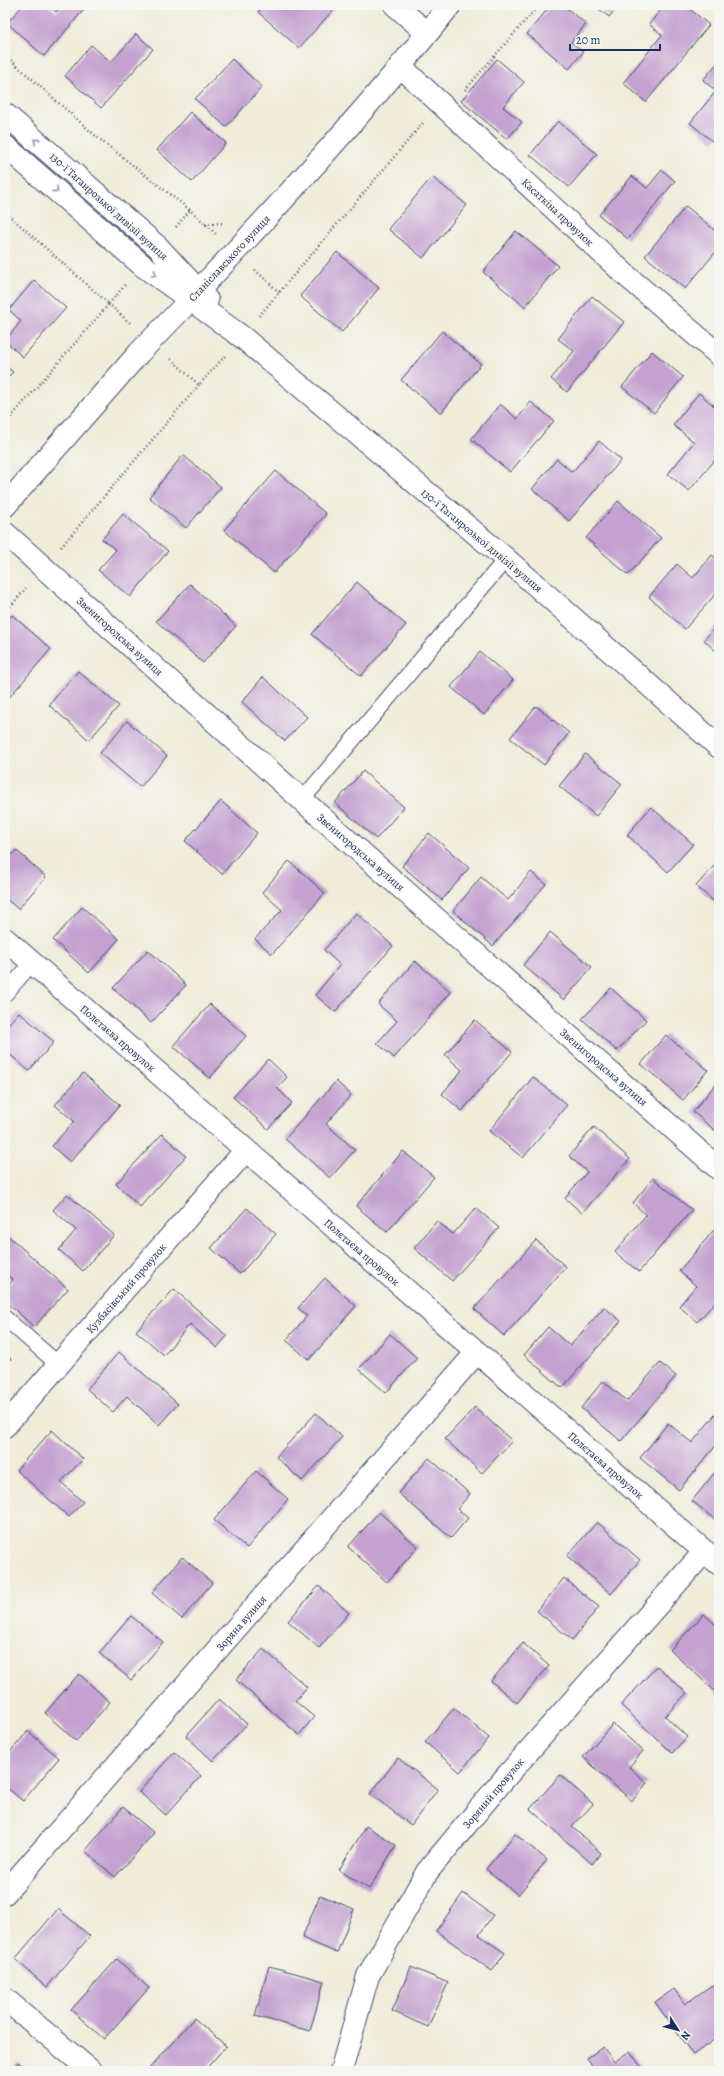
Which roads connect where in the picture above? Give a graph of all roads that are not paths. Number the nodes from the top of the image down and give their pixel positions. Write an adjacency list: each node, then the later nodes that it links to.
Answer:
1 (394, 5): 3 (street)
2 (450, 5): 3 (street, Станіславського вулиця)
3 (427, 34): 4 (street, Станіславського вулиця)
4 (400, 66): 7 (street, Станіславського вулиця); 8 (street, Касаткіна провулок)
5 (5, 114): 7 (street, 130-ї Таганрозької дивізії вулиця, one-way to 5)
6 (5, 146): 7 (street, 130-ї Таганрозької дивізії вулиця, one-way to 7)
7 (194, 295): 9 (street, Станіславського вулиця); 11 (street, 130-ї Таганрозької дивізії вулиця)
8 (719, 355)
9 (5, 506)
10 (5, 533): 13 (street, Звенигородська вулиця)
11 (506, 559): 12 (street, 130-ї Таганрозької дивізії вулиця); 13 (lane)
12 (719, 747)
13 (302, 800): 18 (street, Звенигородська вулиця)
14 (5, 939): 15 (street, Полєтаєва провулок)
15 (32, 963): 16 (lane); 17 (street, Полєтаєва провулок)
16 (5, 994)
17 (246, 1150): 20 (street, Полєтаєва провулок); 21 (street, Кузбасівський провулок)
18 (719, 1169)
19 (5, 1318): 21 (lane)
20 (477, 1352): 23 (street, Полєтаєва провулок); 24 (street, Зоряна вулиця)
21 (59, 1365): 22 (street, Кузбасівський провулок)
22 (5, 1426)
23 (712, 1558): 27 (street, Зоряний провулок)
24 (5, 1893)
25 (5, 1999): 26 (street)
26 (91, 2071)
27 (341, 2071)

